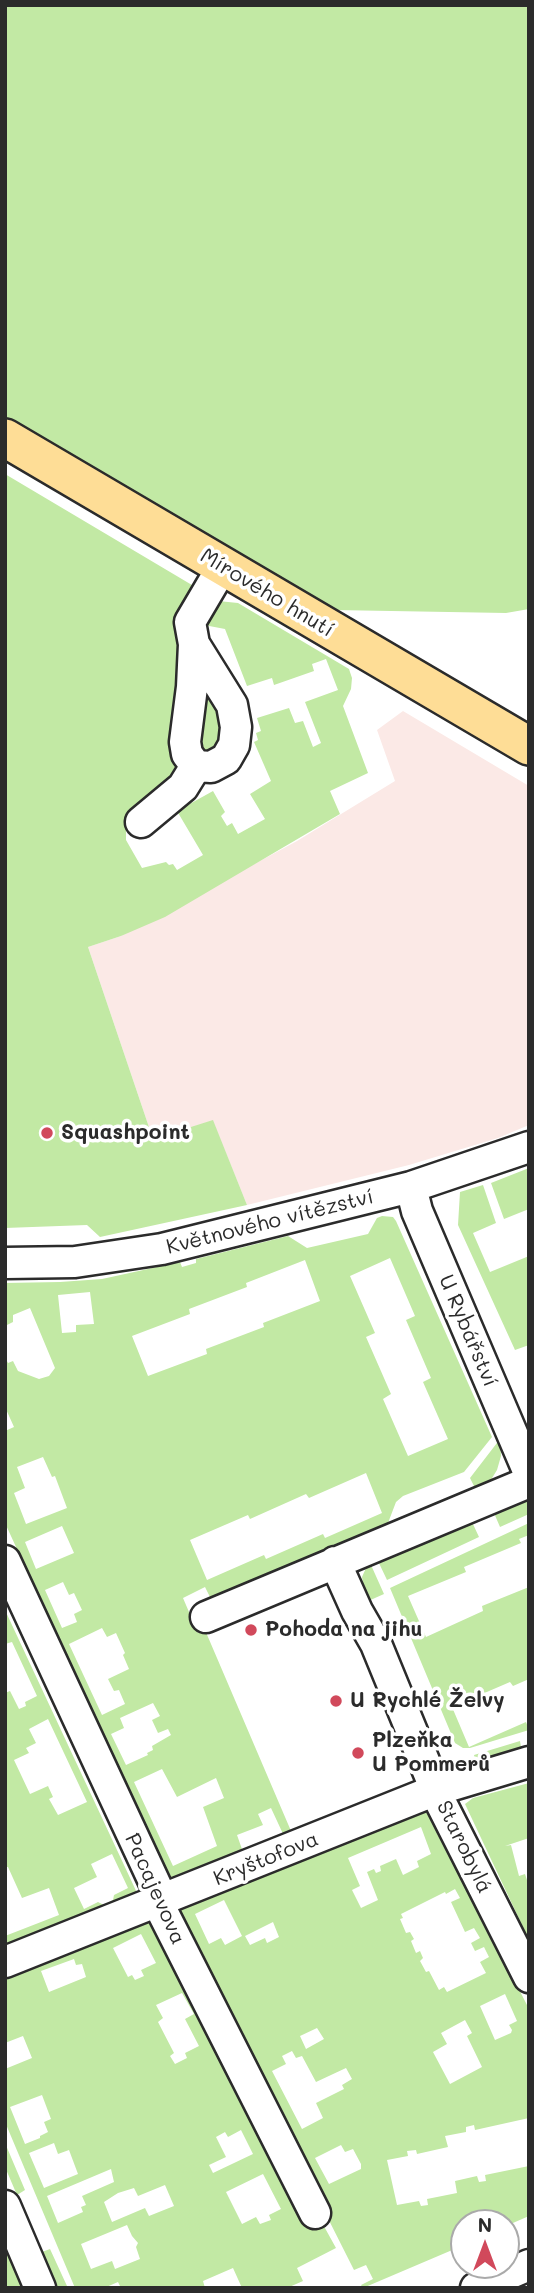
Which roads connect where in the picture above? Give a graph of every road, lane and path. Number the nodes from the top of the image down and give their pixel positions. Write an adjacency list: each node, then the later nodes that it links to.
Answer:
1 (5, 438): 2 (main road, Mírového hnutí)
2 (223, 566): 3 (street); 4 (main road, Mírového hnutí)
3 (194, 644): 5 (street); 5 (street)
4 (529, 746)
5 (196, 766): 6 (street)
6 (141, 822)
7 (529, 1147): 8 (street, Květnového vítězství)
8 (411, 1187): 9 (street, Květnového vítězství); 10 (street, U Rybářství)
9 (5, 1264)
10 (529, 1473)
11 (529, 1482): 13 (street)
12 (5, 1561): 17 (street, Pacajevova)
13 (335, 1562): 14 (street); 16 (street, Starobylá)
14 (205, 1617)
15 (529, 1762): 16 (street, Kryštofova)
16 (436, 1790): 17 (street, Kryštofova); 19 (street, Starobylá)
17 (158, 1903): 18 (street, Kryštofova); 21 (street, Pacajevova)
18 (5, 1962)
19 (529, 1977)
20 (5, 2206): 23 (street)
21 (315, 2213)
22 (529, 2265): 24 (street)
23 (40, 2288)
24 (476, 2288)

